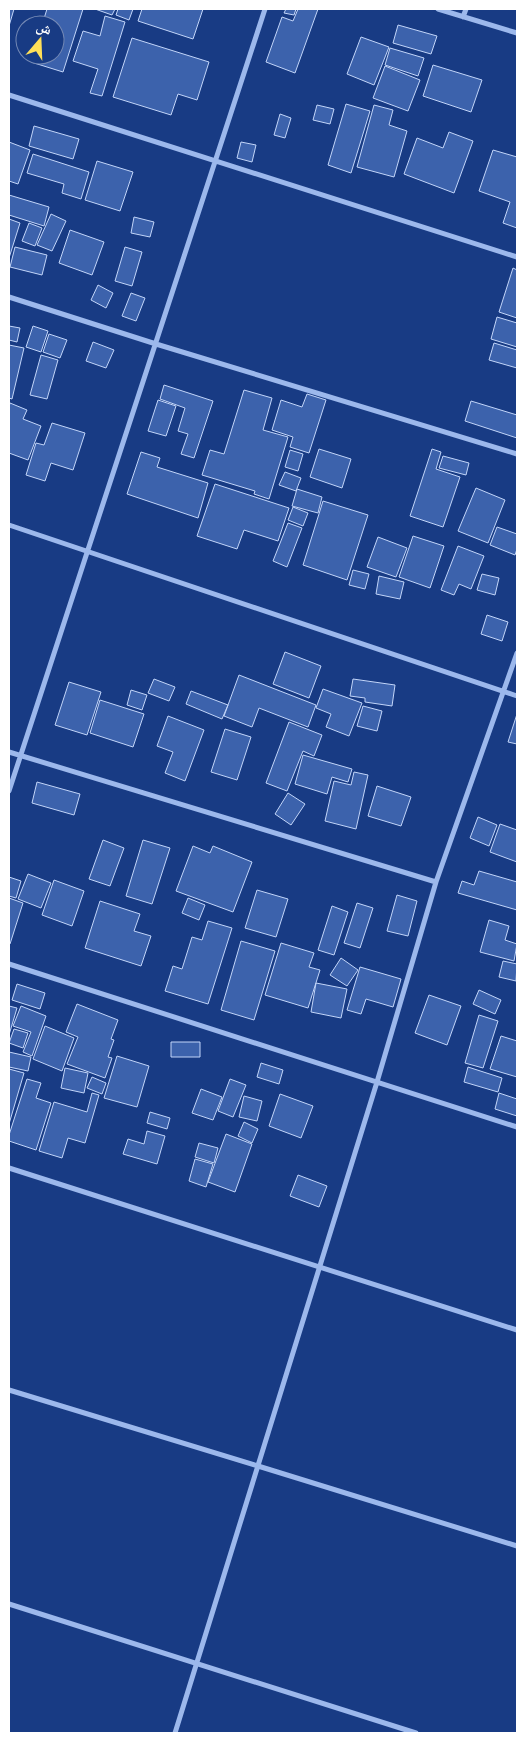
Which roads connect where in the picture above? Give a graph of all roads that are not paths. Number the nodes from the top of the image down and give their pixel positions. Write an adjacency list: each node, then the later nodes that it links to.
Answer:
1 (265, 9): 7 (street)
2 (438, 9): 4 (street)
3 (466, 9): 4 (street)
4 (463, 16): 5 (street)
5 (517, 33)
6 (9, 95): 7 (street)
7 (214, 161): 8 (street); 10 (street)
8 (517, 257)
9 (9, 297): 10 (street)
10 (156, 344): 11 (street); 13 (street)
11 (517, 454)
12 (9, 526): 13 (street)
13 (87, 551): 15 (street); 18 (street)
14 (517, 653): 15 (street)
15 (504, 692): 16 (street); 20 (street)
16 (517, 696)
17 (9, 752): 18 (street)
18 (20, 755): 19 (street); 20 (street)
19 (9, 791)
20 (436, 882): 22 (street)
21 (9, 964): 22 (street)
22 (377, 1082): 23 (street); 25 (street)
23 (517, 1127)
24 (9, 1168): 25 (street)
25 (320, 1266): 26 (street); 28 (street)
26 (517, 1330)
27 (9, 1390): 28 (street)
28 (258, 1466): 29 (street); 31 (street)
29 (517, 1546)
30 (9, 1604): 31 (street)
31 (197, 1664): 32 (street); 33 (street)
32 (175, 1733)
33 (416, 1733)

